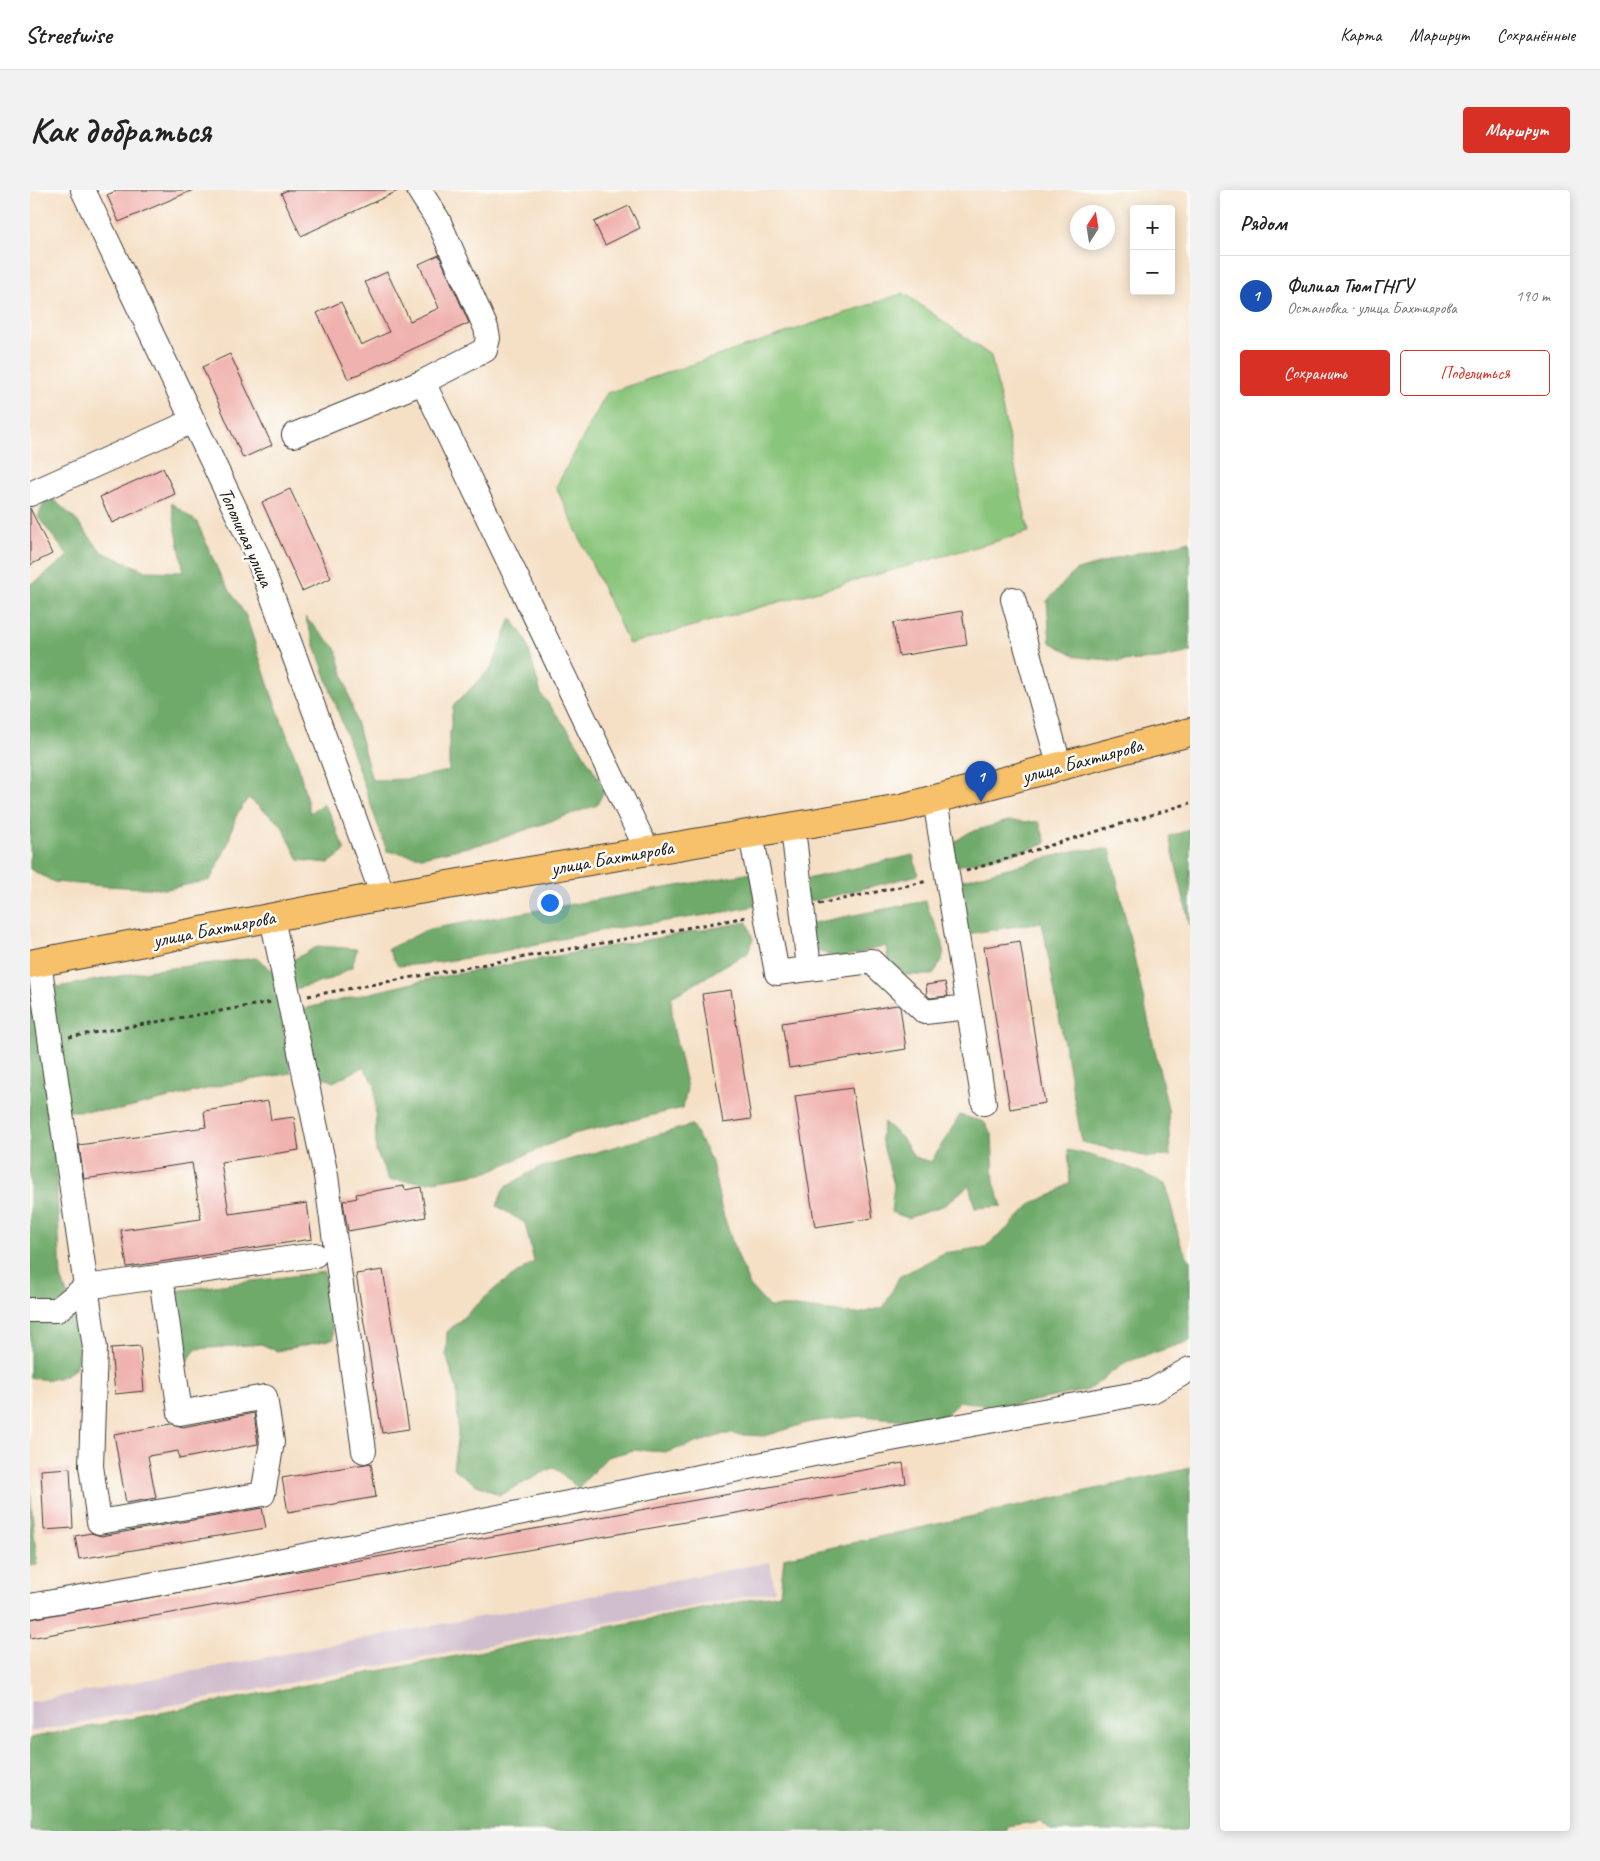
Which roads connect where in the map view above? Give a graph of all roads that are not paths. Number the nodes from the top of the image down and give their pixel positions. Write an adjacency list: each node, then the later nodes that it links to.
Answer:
1 (82, 190): 4 (street, Тополиная улица)
2 (419, 190): 3 (street)
3 (423, 382): 5 (street); 13 (street)
4 (193, 421): 6 (street); 14 (street, Тополиная улица)
5 (294, 435)
6 (30, 494)
7 (1013, 599): 9 (street)
8 (1190, 732): 9 (main road, улица Бахтиярова)
9 (1060, 768): 10 (main road, улица Бахтиярова)
10 (935, 800): 11 (main road, улица Бахтиярова); 18 (street)
11 (793, 828): 12 (main road, улица Бахтиярова); 17 (street)
12 (751, 834): 13 (main road, улица Бахтиярова); 17 (street)
13 (648, 852): 14 (main road, улица Бахтиярова)
14 (384, 896): 15 (main road, улица Бахтиярова)
15 (272, 918): 16 (main road, улица Бахтиярова); 25 (street)
16 (34, 963): 22 (street)
17 (810, 968): 18 (street)
18 (968, 1007): 19 (street)
19 (984, 1103)
20 (315, 1255): 21 (street)
21 (161, 1276): 22 (street); 22 (street)
22 (86, 1287): 23 (street)
23 (30, 1310)
24 (1190, 1369): 26 (street)
25 (364, 1451)
26 (30, 1606)

